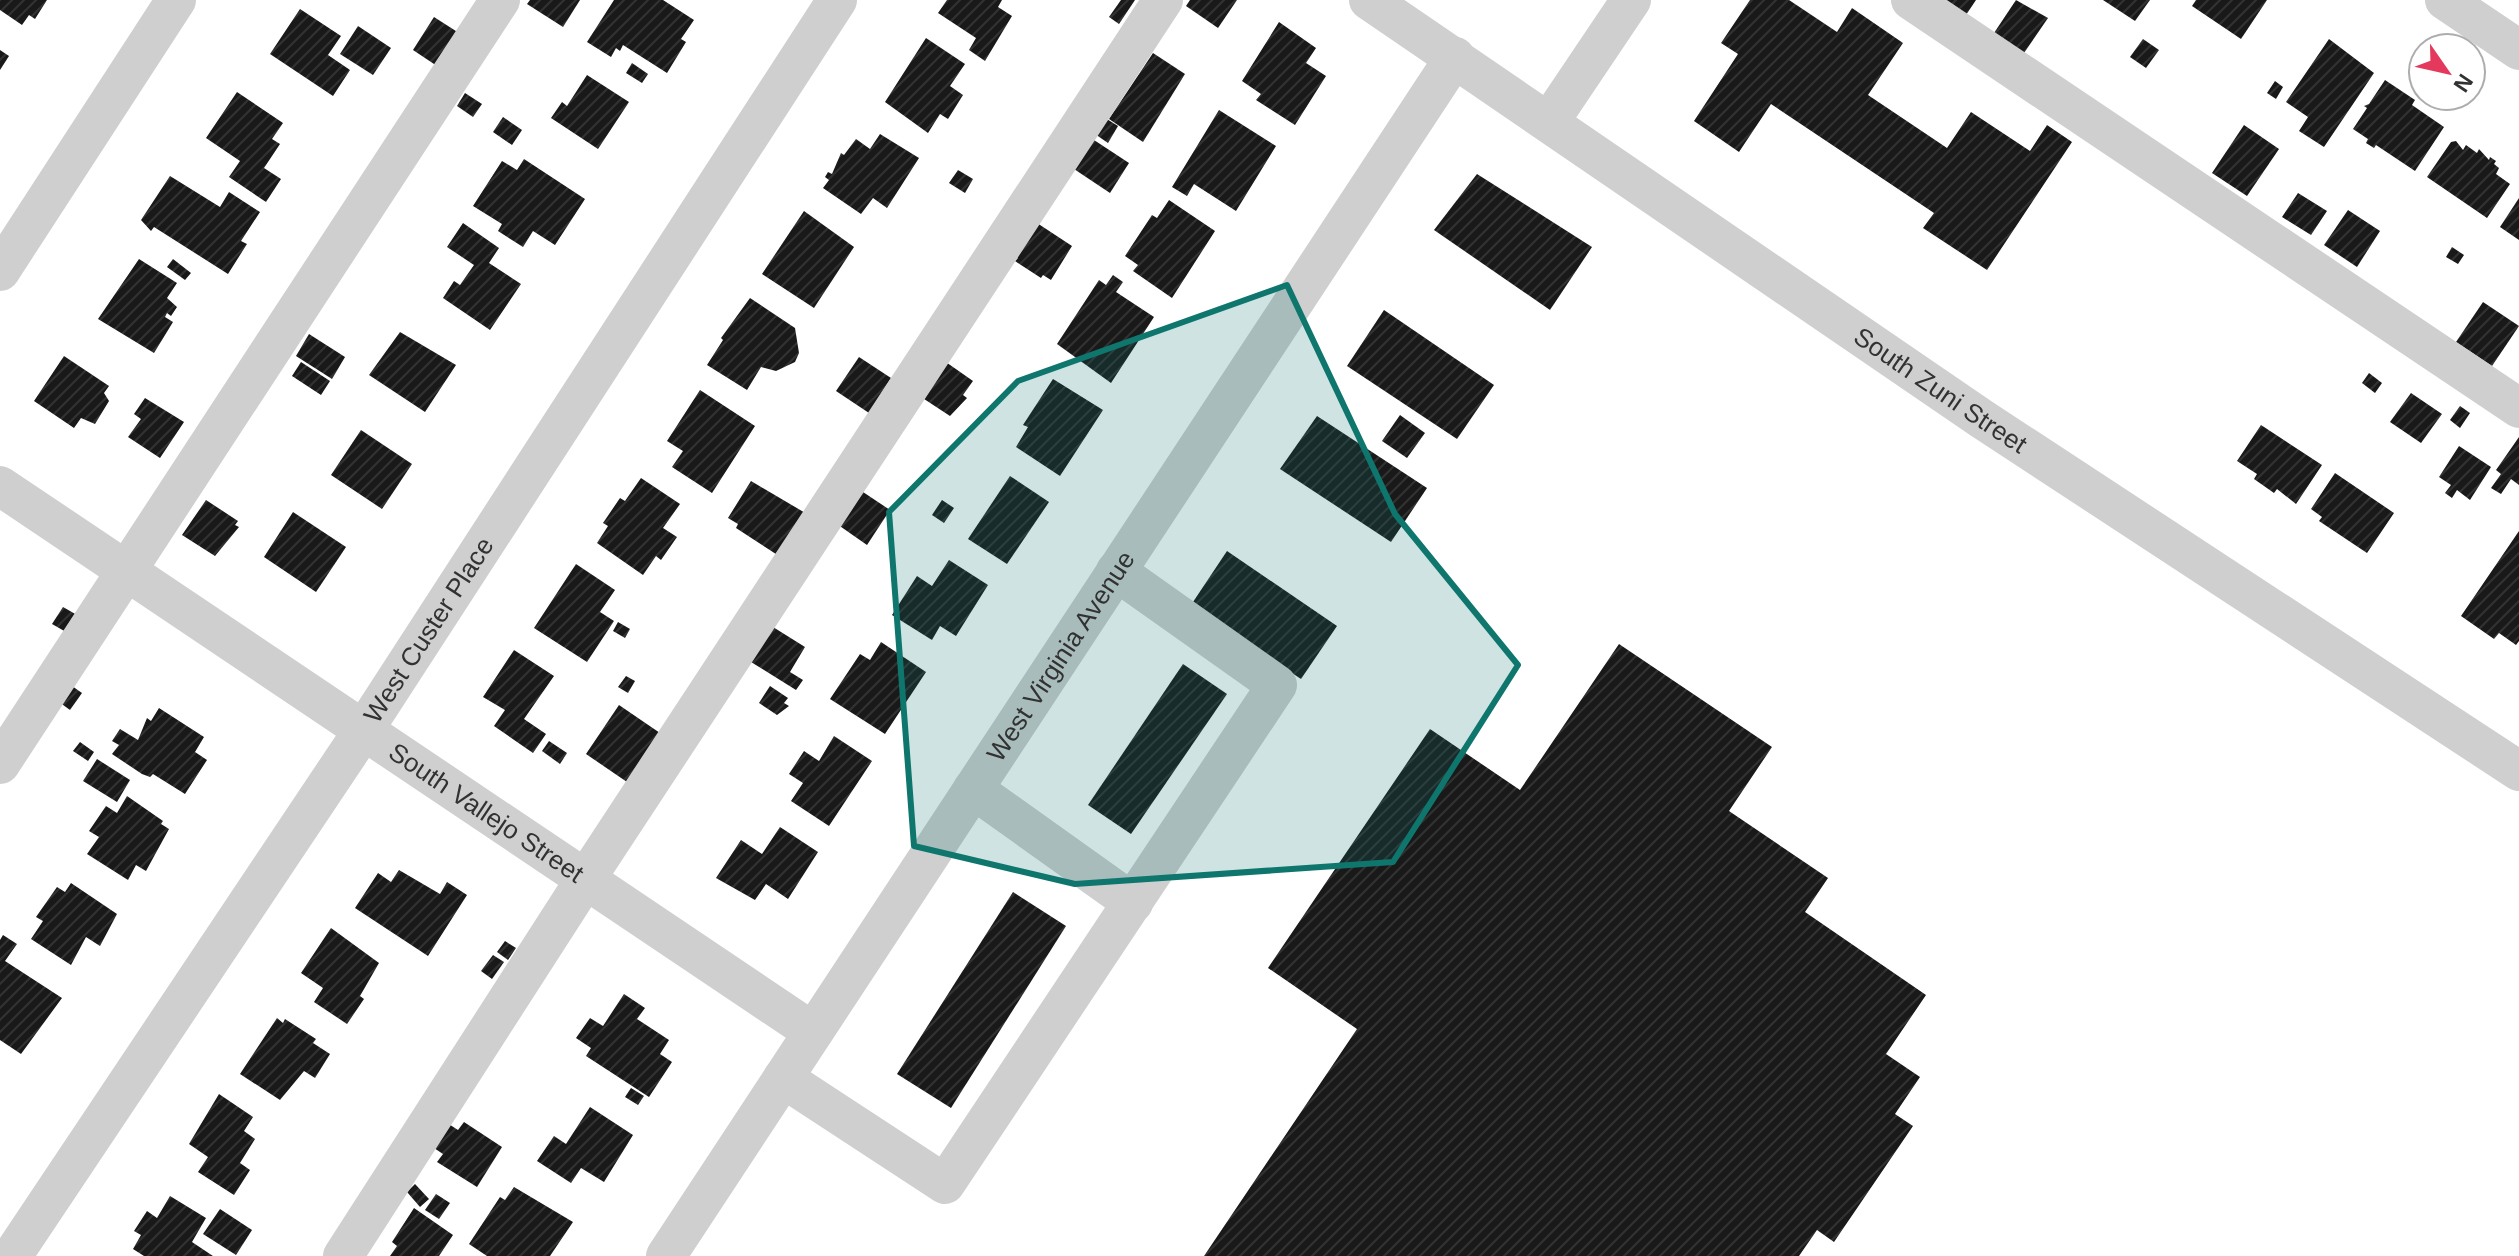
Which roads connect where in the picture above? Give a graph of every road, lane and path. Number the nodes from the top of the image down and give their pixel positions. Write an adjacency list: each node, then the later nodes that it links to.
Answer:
1 (176, 0): 12 (street)
2 (500, 0): 15 (street)
3 (837, 0): 17 (street, West Custer Place)
4 (1163, 0): 21 (street)
5 (1369, 0): 10 (street, South Zuni Street)
6 (1631, 0): 11 (street)
7 (1911, 0): 13 (street)
8 (2445, 0): 9 (street)
9 (2519, 50)
10 (1455, 57): 11 (street, South Zuni Street); 16 (street, West Virginia Avenue)
11 (1549, 122): 18 (street, South Zuni Street)
12 (0, 271)
13 (2519, 408)
14 (0, 486): 15 (street, South Vallejo Street)
15 (126, 571): 17 (street, South Vallejo Street); 19 (street)
16 (1116, 571): 20 (street, West Virginia Avenue); 22 (street)
17 (363, 731): 21 (street, South Vallejo Street); 25 (street, West Custer Place)
18 (2515, 760)
19 (0, 764)
20 (973, 789): 22 (street); 23 (street, West Virginia Avenue)
21 (585, 880): 23 (street, South Vallejo Street); 26 (street)
22 (1133, 903): 24 (street)
23 (813, 1032): 24 (street, West Virginia Avenue)
24 (783, 1078): 27 (street, West Virginia Avenue)
25 (12, 1256)
26 (343, 1256)
27 (666, 1256)

